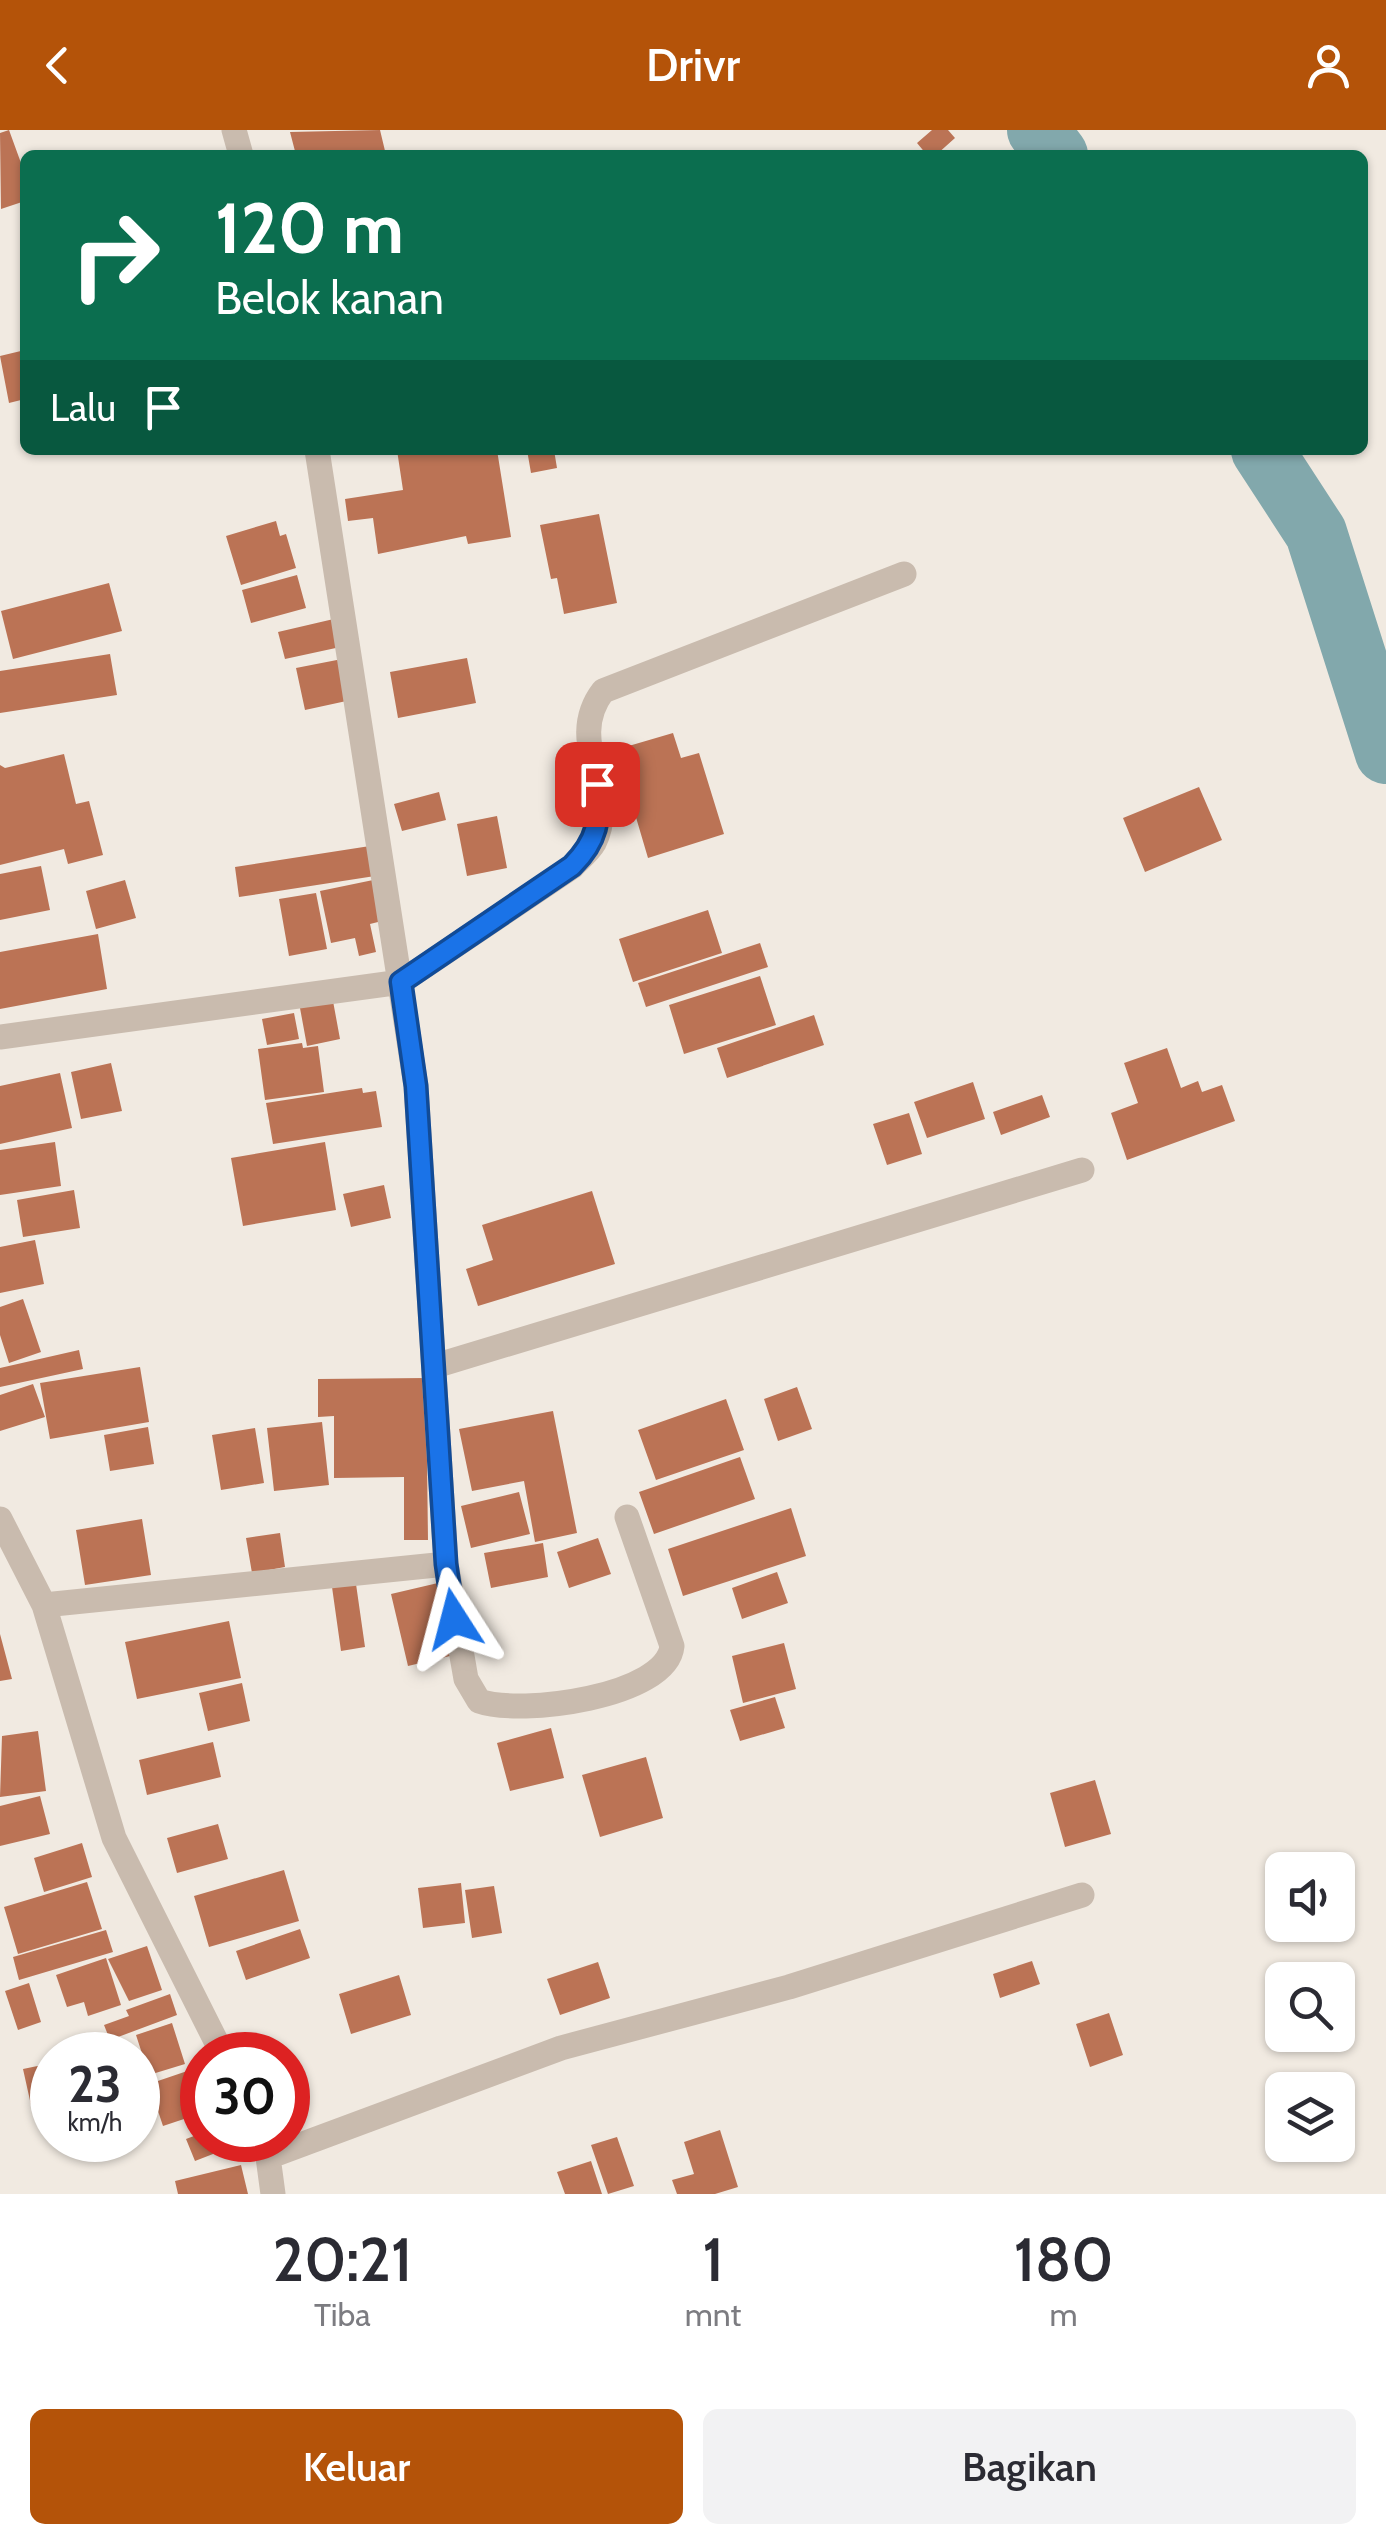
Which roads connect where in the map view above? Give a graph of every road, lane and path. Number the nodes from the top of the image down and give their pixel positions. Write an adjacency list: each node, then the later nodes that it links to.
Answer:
1 (318, 455): 3 (street)
2 (904, 574): 3 (street)
3 (401, 982): 4 (street); 6 (street)
4 (0, 1037)
5 (1082, 1170): 6 (street)
6 (435, 1366): 9 (street)
7 (627, 1517): 9 (street)
8 (0, 1518): 10 (street)
9 (446, 1564): 10 (street)
10 (44, 1605): 12 (street)
11 (1082, 1895): 13 (street)
12 (211, 2032)
13 (310, 2133)
14 (267, 2162): 15 (street)
15 (273, 2194)

